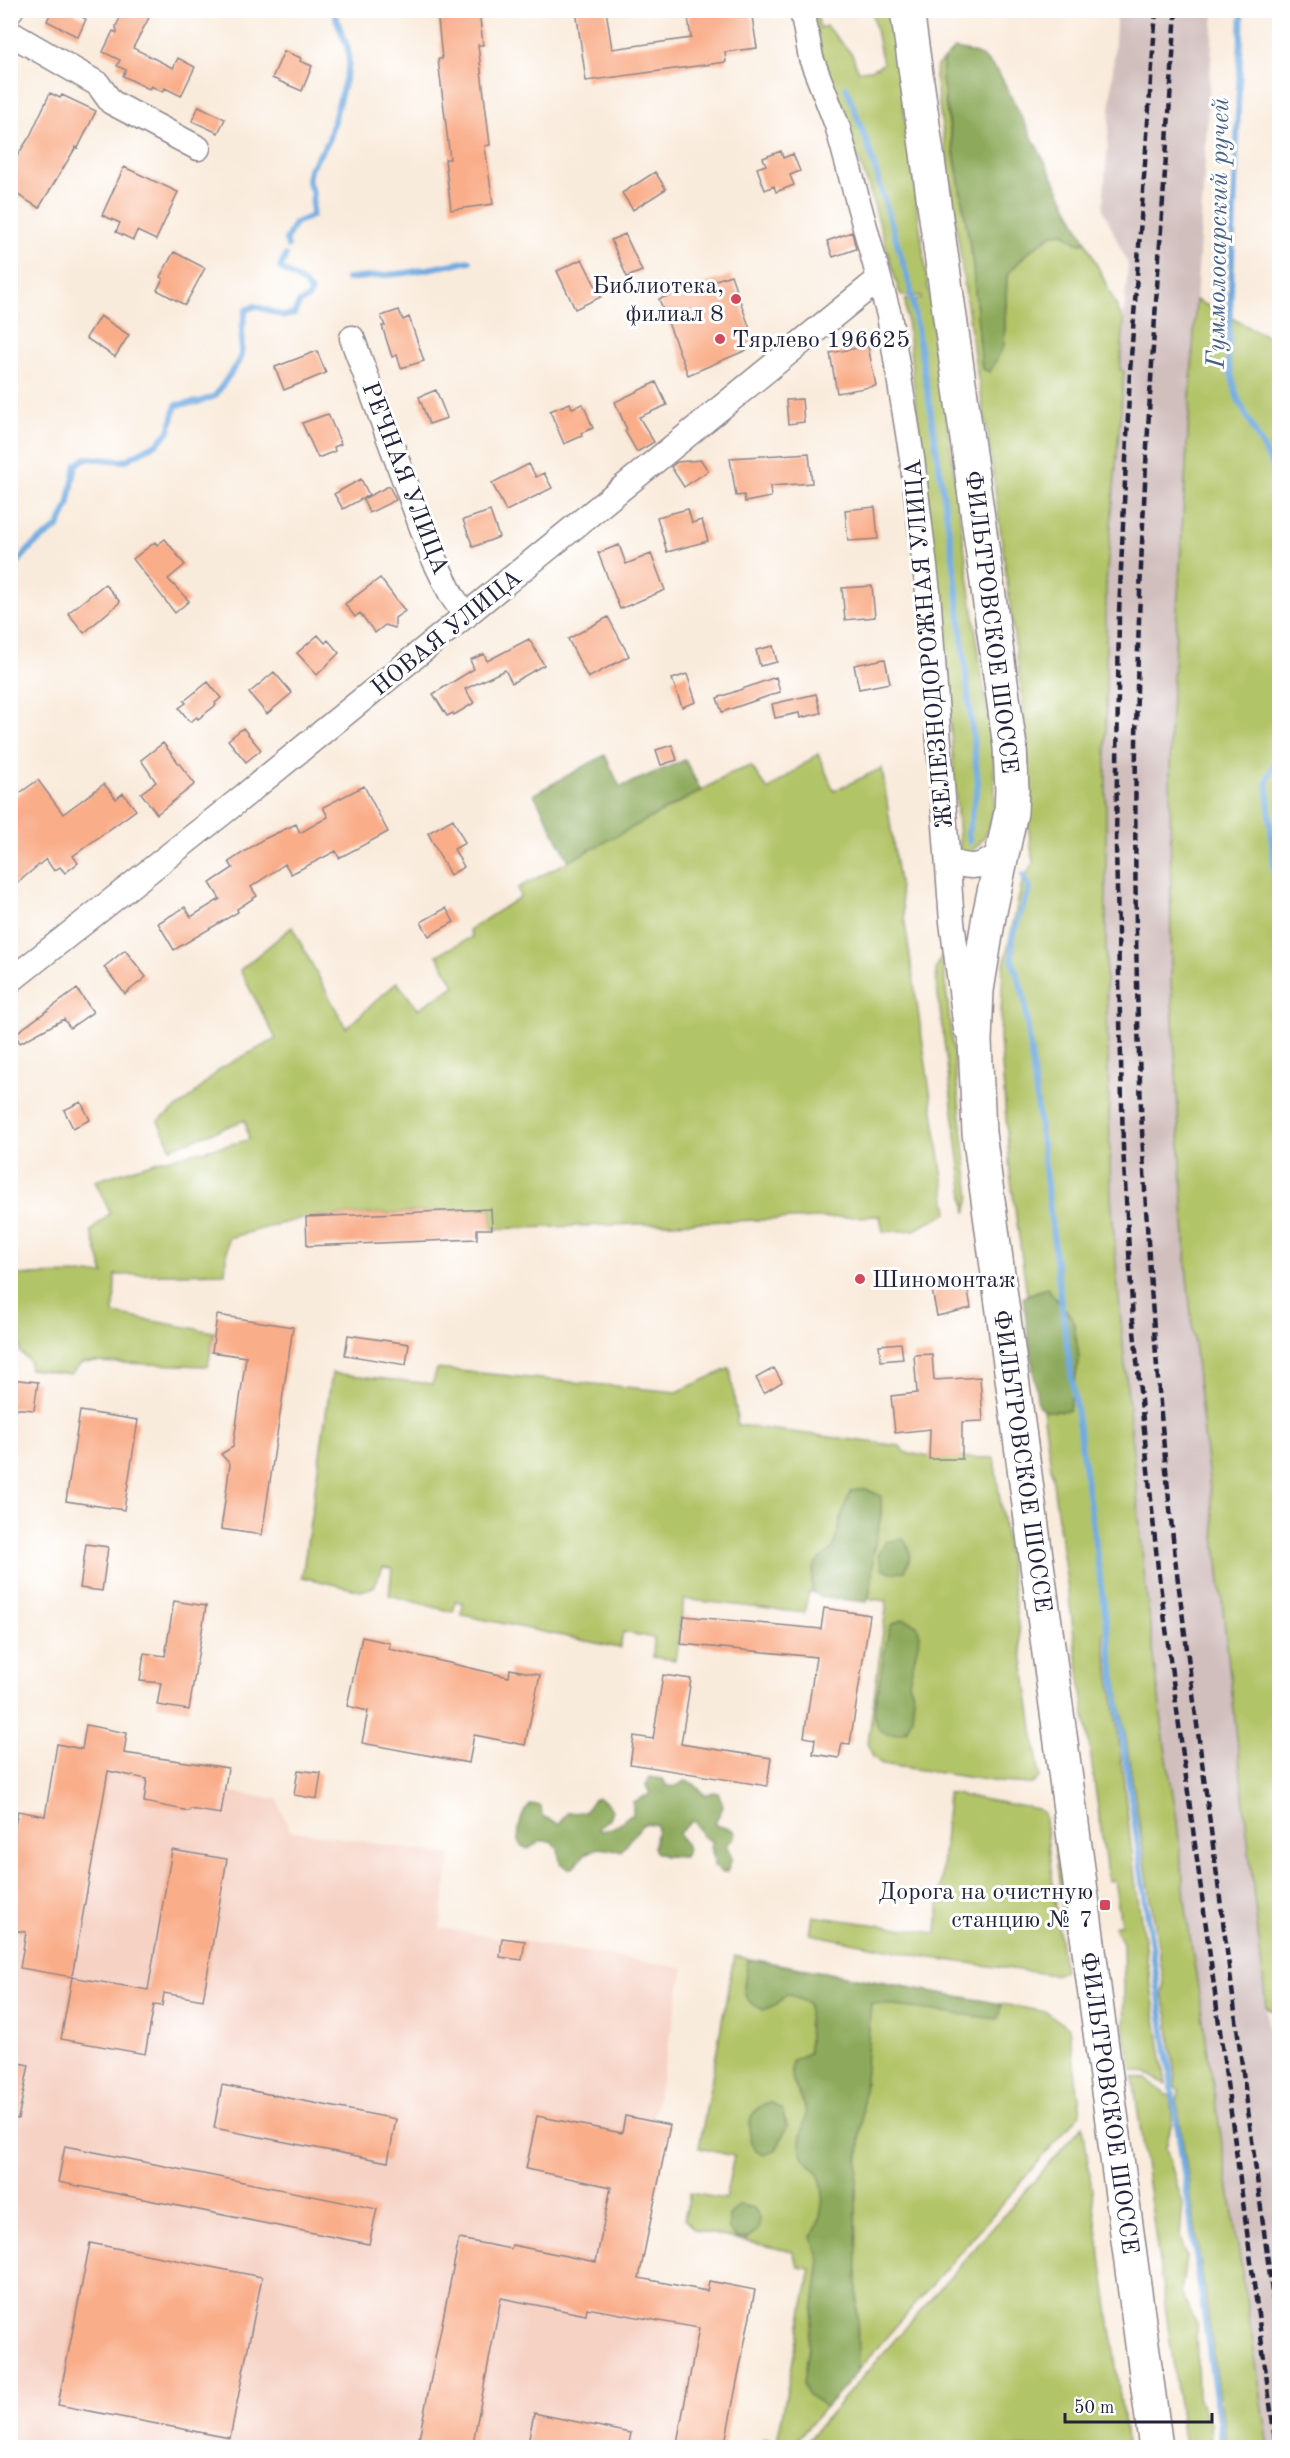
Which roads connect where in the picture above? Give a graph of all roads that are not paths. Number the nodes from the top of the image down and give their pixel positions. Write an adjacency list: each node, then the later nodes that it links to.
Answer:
1 (907, 10): 8 (main road, ФИЛЬТРОВСКОЕ ШОССЕ)
2 (802, 16): 5 (street, ЖЕЛЕЗНОДОРОЖНАЯ УЛИЦА)
3 (10, 33): 4 (street)
4 (198, 148)
5 (879, 279): 7 (street, НОВАЯ УЛИЦА); 9 (street, ЖЕЛЕЗНОДОРОЖНАЯ УЛИЦА)
6 (352, 338): 7 (street, РЕЧНАЯ УЛИЦА)
7 (466, 616): 10 (street, НОВАЯ УЛИЦА)
8 (1003, 849): 9 (street); 11 (main road, ФИЛЬТРОВСКОЕ ШОССЕ)
9 (948, 860): 11 (street, ЖЕЛЕЗНОДОРОЖНАЯ УЛИЦА)
10 (10, 981)
11 (976, 1088): 12 (main road, ФИЛЬТРОВСКОЕ ШОССЕ)
12 (1156, 2448)

